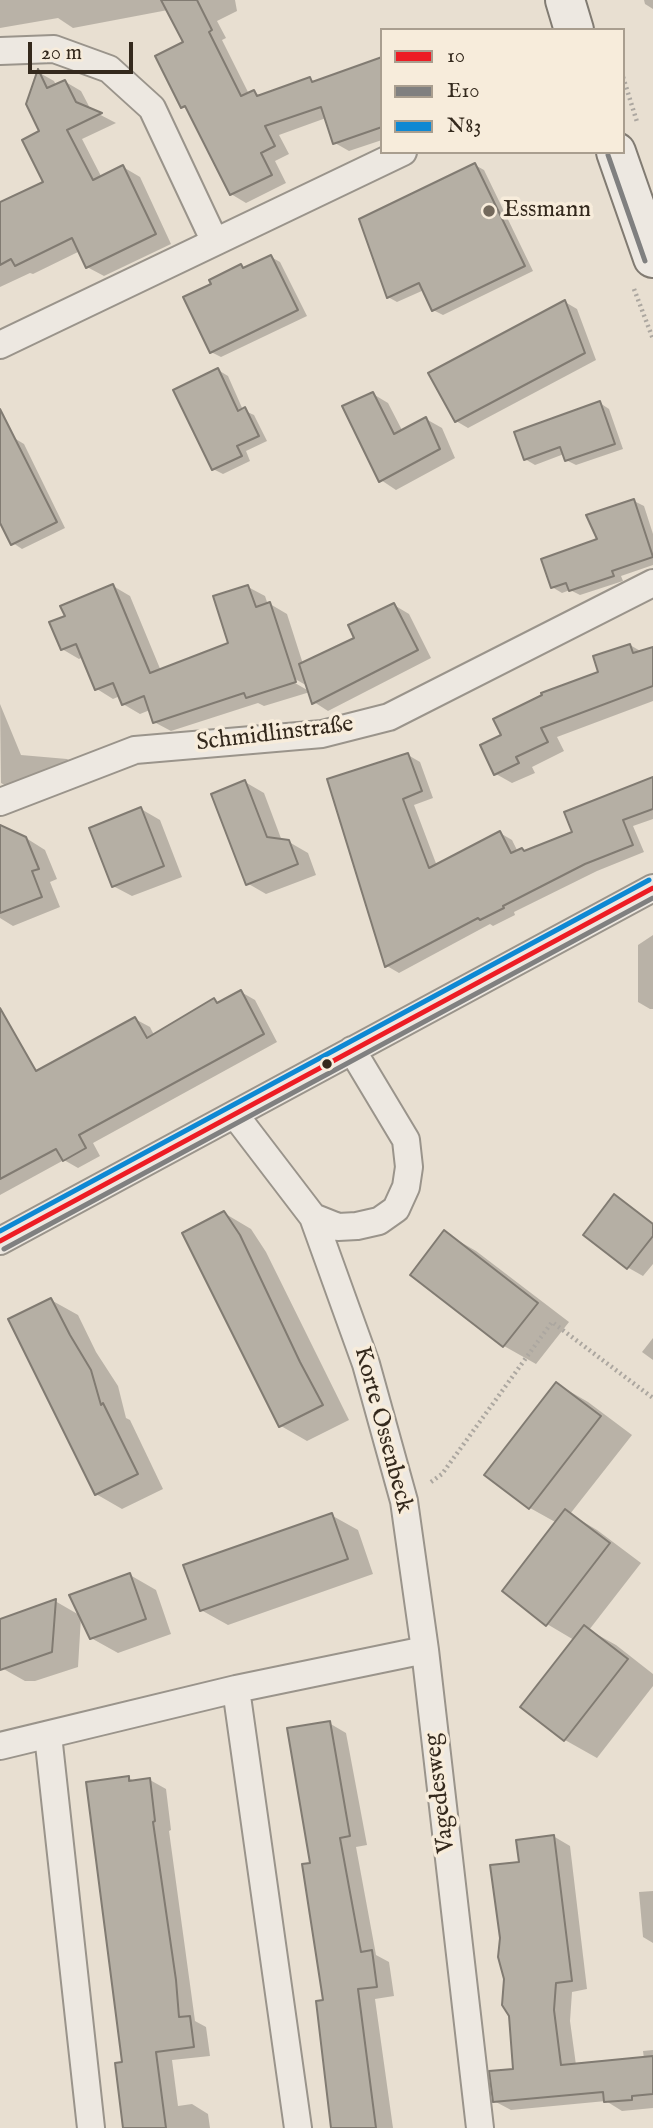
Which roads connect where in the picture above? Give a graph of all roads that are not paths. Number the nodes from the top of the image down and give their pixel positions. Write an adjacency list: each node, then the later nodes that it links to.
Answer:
1 (565, 0): 2 (street)
2 (573, 28)
3 (0, 51): 6 (street)
4 (399, 154): 6 (street)
5 (617, 154): 7 (street)
6 (215, 242): 8 (street)
7 (653, 258)
8 (0, 345)
9 (653, 583): 10 (street, Schmidlinstraße)
10 (0, 802)
11 (653, 888): 12 (street)
12 (352, 1050): 13 (street); 14 (street)
13 (235, 1115): 14 (street, Korte Ossenbeck); 15 (street)
14 (313, 1217): 16 (street, Korte Ossenbeck)
15 (0, 1241)
16 (425, 1650): 17 (street); 22 (street, Vagedesweg)
17 (236, 1689): 18 (street); 21 (street)
18 (48, 1735): 19 (street); 20 (street)
19 (0, 1746)
20 (91, 2128)
21 (298, 2128)
22 (480, 2128)

